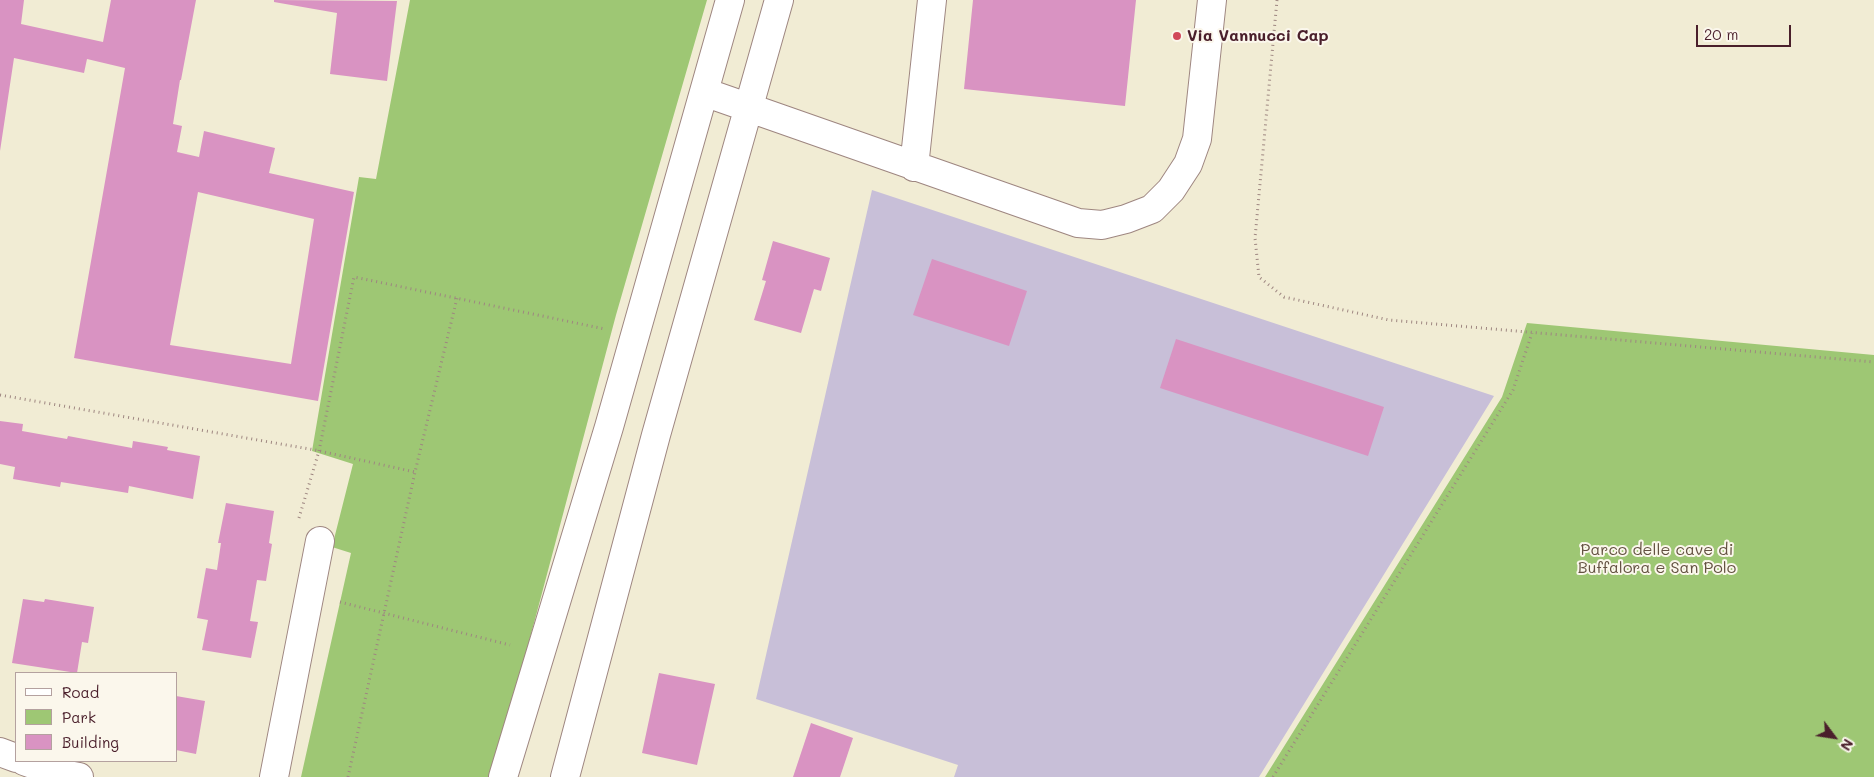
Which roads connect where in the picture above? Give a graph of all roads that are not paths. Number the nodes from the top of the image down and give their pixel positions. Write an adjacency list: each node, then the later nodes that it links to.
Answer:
1 (730, 0): 5 (street)
2 (780, 0): 6 (street)
3 (932, 0): 7 (street)
4 (1212, 0): 7 (street)
5 (704, 92): 6 (street); 14 (street)
6 (749, 108): 7 (street); 15 (street)
7 (914, 167)
8 (320, 542): 13 (street)
9 (0, 752): 10 (street)
10 (15, 758)
11 (27, 762): 12 (street)
12 (79, 777)
13 (274, 777)
14 (504, 777)
15 (565, 777)

